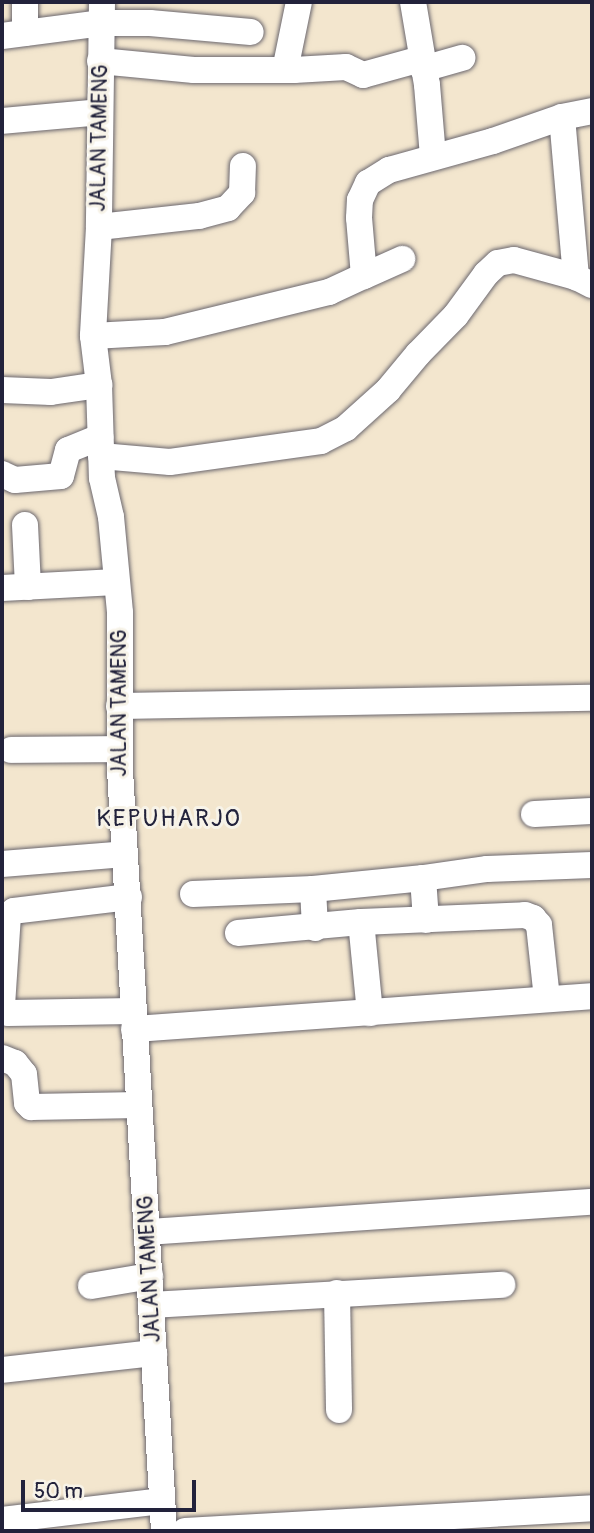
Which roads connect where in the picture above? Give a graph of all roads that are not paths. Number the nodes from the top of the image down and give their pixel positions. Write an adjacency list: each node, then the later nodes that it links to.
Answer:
1 (25, 2): 6 (street)
2 (299, 2): 10 (street)
3 (413, 2): 9 (street)
4 (102, 13): 5 (street); 6 (street); 8 (street, JALAN TAMENG)
5 (251, 32)
6 (13, 35)
7 (462, 58): 9 (street)
8 (100, 61): 10 (street); 12 (street, JALAN TAMENG)
9 (422, 64): 10 (street); 15 (street)
10 (285, 70)
11 (592, 111): 13 (street)
12 (100, 112): 14 (street); 17 (street, JALAN TAMENG)
13 (562, 117): 15 (street); 20 (street)
14 (2, 121)
15 (433, 156): 19 (street)
16 (243, 166): 17 (street)
17 (99, 227): 21 (street, JALAN TAMENG)
18 (402, 259): 19 (street)
19 (364, 276): 21 (street)
20 (584, 281): 24 (street)
21 (93, 336): 22 (street, JALAN TAMENG)
22 (99, 385): 23 (street); 24 (street, JALAN TAMENG)
23 (2, 390)
24 (101, 447): 25 (street); 27 (street, JALAN TAMENG)
25 (2, 474)
26 (25, 525): 28 (street)
27 (116, 582): 28 (street); 30 (street, JALAN TAMENG)
28 (15, 588)
29 (592, 698): 30 (street)
30 (119, 706): 31 (street, JALAN TAMENG)
31 (119, 749): 32 (street); 35 (street, JALAN TAMENG)
32 (11, 750)
33 (592, 810): 34 (street)
34 (534, 814)
35 (125, 854): 36 (street); 41 (street, JALAN TAMENG)
36 (2, 864)
37 (592, 865): 38 (street)
38 (423, 878): 39 (street); 42 (street)
39 (313, 890): 40 (street); 44 (street)
40 (193, 894)
41 (129, 897): 49 (street, JALAN TAMENG); 49 (street)
42 (426, 920): 43 (street); 47 (street)
43 (361, 922): 44 (street); 48 (street)
44 (315, 928): 45 (street)
45 (238, 933)
46 (592, 996): 47 (street)
47 (547, 999): 48 (street)
48 (370, 1013): 49 (street)
49 (134, 1020): 51 (street, JALAN TAMENG)
50 (2, 1058): 51 (street)
51 (139, 1105): 53 (street, JALAN TAMENG)
52 (592, 1202): 53 (street)
53 (148, 1233): 54 (street, JALAN TAMENG)
54 (150, 1276): 56 (street); 58 (street, JALAN TAMENG)
55 (502, 1285): 57 (street)
56 (91, 1286)
57 (337, 1293): 58 (street); 61 (street)
58 (151, 1305): 59 (street, JALAN TAMENG)
59 (154, 1353): 60 (street); 62 (street, JALAN TAMENG)
60 (2, 1370)
61 (339, 1410)
62 (161, 1501): 64 (street); 65 (street, JALAN TAMENG)
63 (592, 1508): 66 (street)
64 (2, 1520)
65 (164, 1531)
66 (185, 1531)

